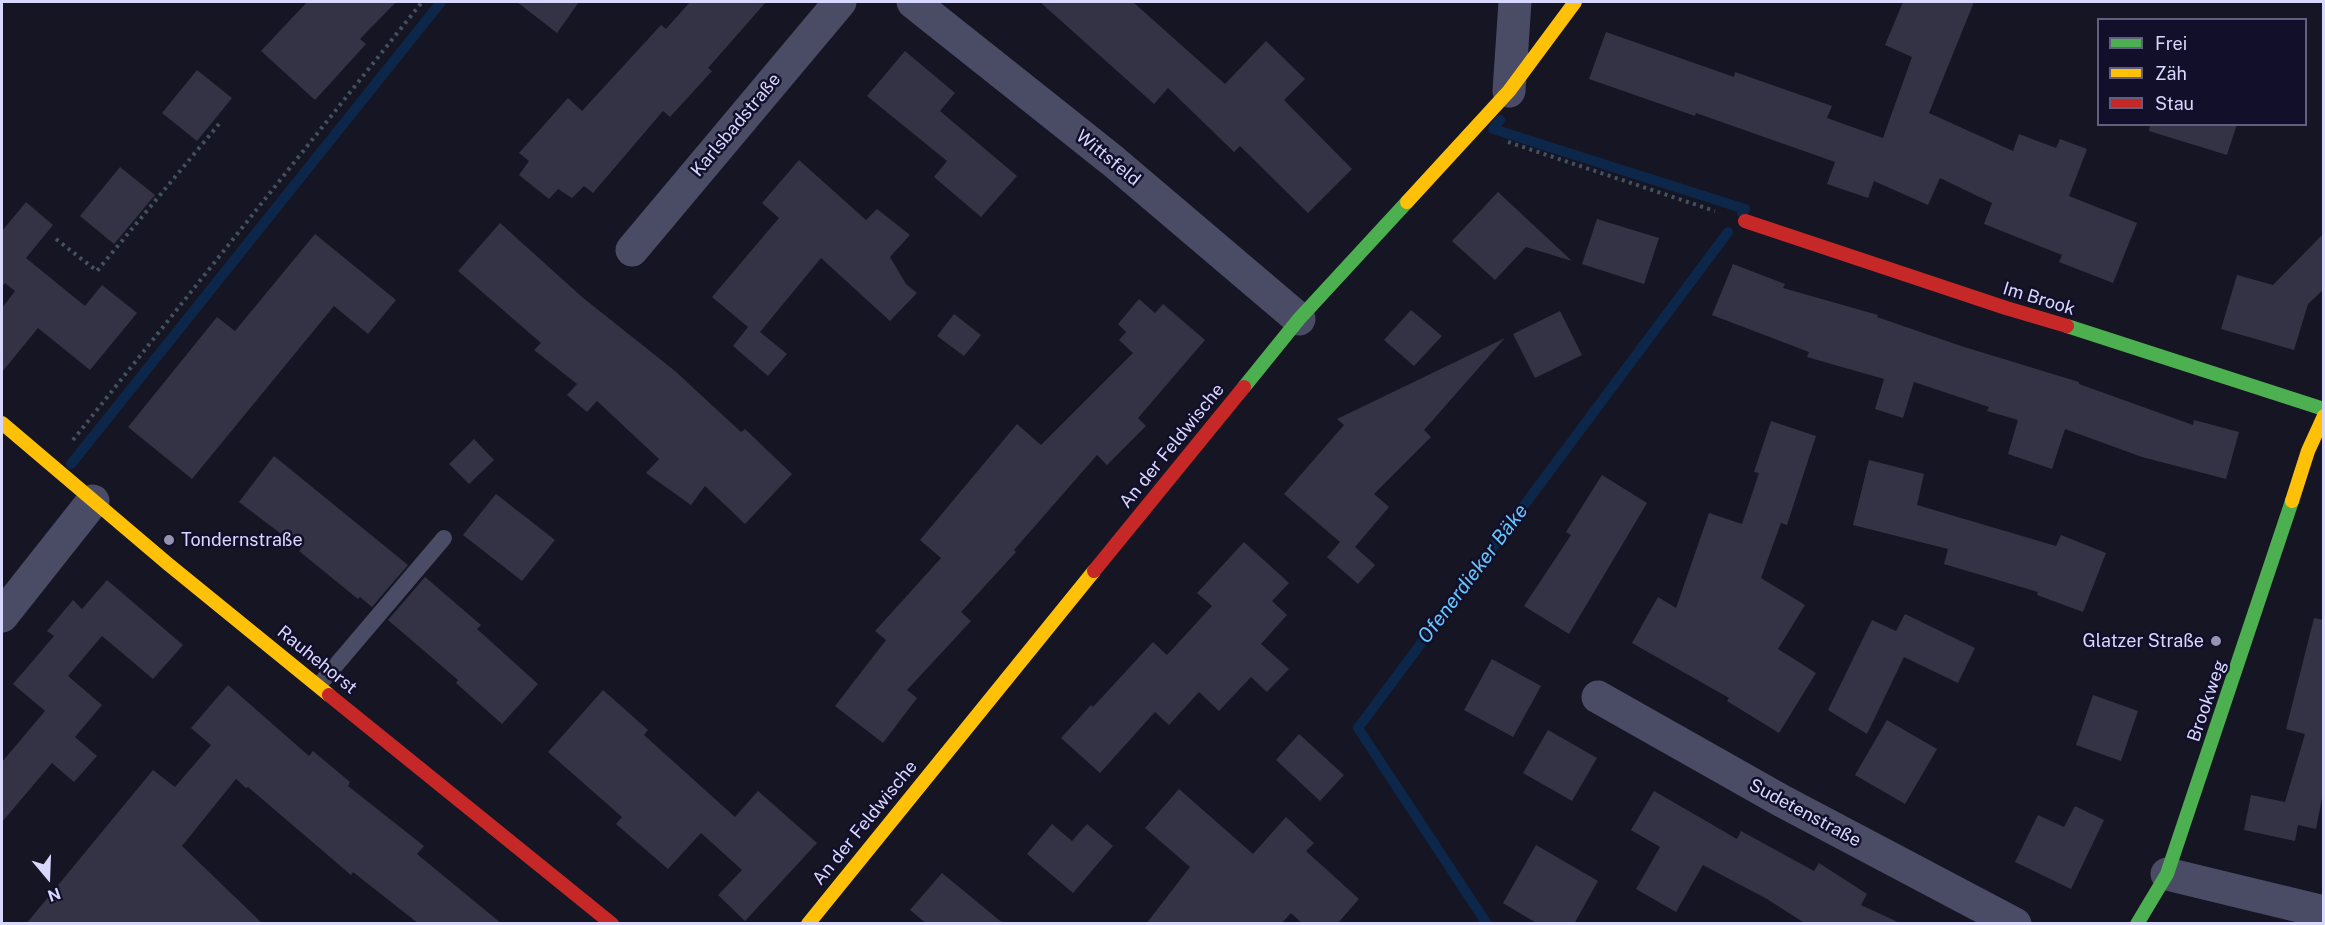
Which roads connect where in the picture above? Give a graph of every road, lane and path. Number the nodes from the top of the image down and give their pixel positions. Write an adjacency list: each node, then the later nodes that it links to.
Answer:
1 (422, 2): 16 (path)
2 (840, 2): 11 (street, Karlsbadstraße)
3 (913, 2): 12 (street, Wittsfeld)
4 (1515, 2): 6 (street)
5 (1575, 2): 6 (street, An der Feldwische)
6 (1509, 91): 8 (street, An der Feldwische)
7 (219, 124): 10 (path)
8 (1473, 131): 9 (path); 12 (street, An der Feldwische)
9 (1744, 221): 13 (street, Im Brook)
10 (56, 239)
11 (632, 250)
12 (1299, 319): 25 (street, An der Feldwische)
13 (2324, 409)
14 (2324, 416): 22 (street, Brookweg)
15 (2, 423): 17 (street, Rauhehorst)
16 (69, 446)
17 (93, 501): 19 (street); 20 (street, Rauhehorst)
18 (444, 538): 20 (lane)
19 (2, 616)
20 (319, 685): 24 (street, Rauhehorst)
21 (1598, 697): 26 (street, Sudetenstraße)
22 (2167, 874): 23 (street); 27 (street, Brookweg)
23 (2324, 912)
24 (612, 924)
25 (808, 924)
26 (2015, 924)
27 (2137, 924)

